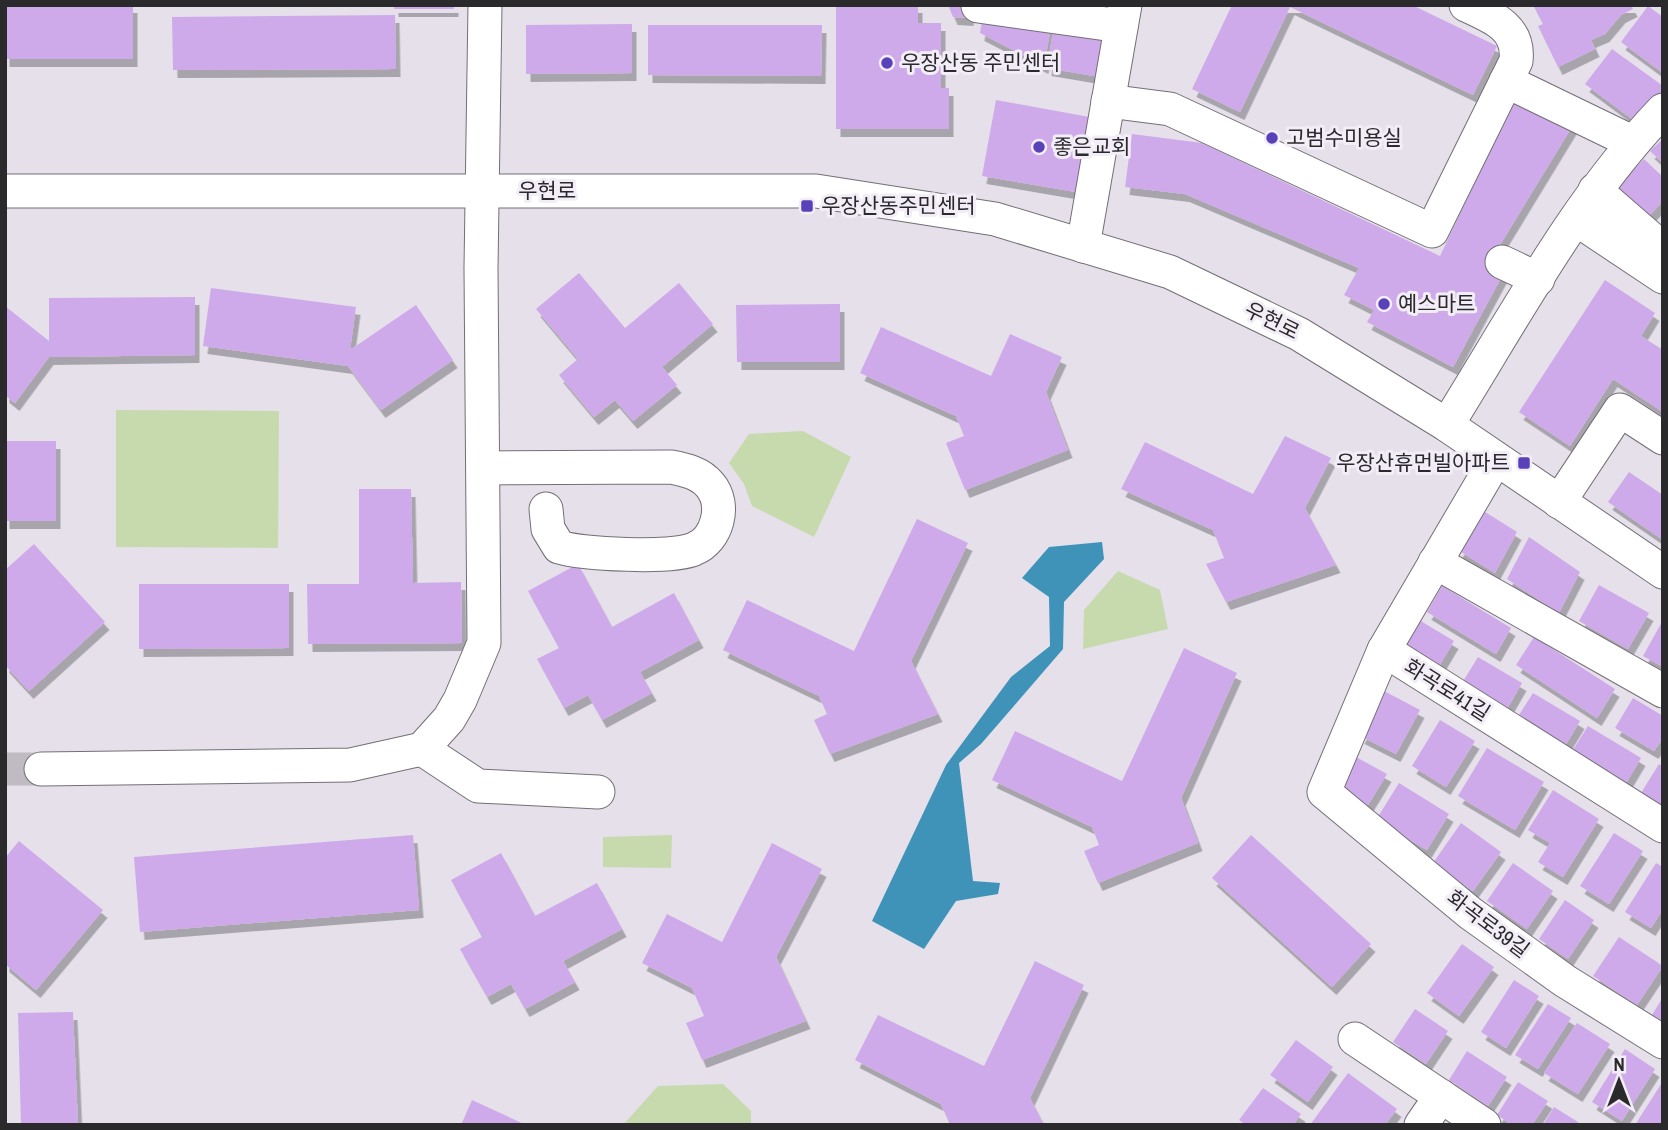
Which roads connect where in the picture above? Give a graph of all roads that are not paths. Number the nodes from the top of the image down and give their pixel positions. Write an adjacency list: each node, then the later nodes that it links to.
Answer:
1 (485, 5): 11 (street)
2 (1466, 5): 5 (street)
3 (978, 6): 4 (street)
4 (1123, 16): 6 (street)
5 (1506, 81): 6 (street); 8 (street)
6 (1108, 101): 14 (street)
7 (1663, 110): 8 (street)
8 (1632, 142): 9 (street)
9 (1595, 190): 12 (street); 13 (street)
10 (5, 191): 11 (street, 우현로)
11 (484, 191): 14 (street, 우현로); 21 (street)
12 (1576, 219): 16 (street); 17 (street)
13 (1659, 240)
14 (1083, 246): 18 (street, 우현로)
15 (1502, 262): 17 (street)
16 (1663, 277)
17 (1538, 279): 18 (street)
18 (1447, 425): 20 (street, 우현로)
19 (1663, 438): 22 (street)
20 (1496, 459): 22 (street, 우현로); 24 (street, 화곡로41길)
21 (483, 468): 23 (street); 28 (street)
22 (1559, 502): 25 (street, 우현로)
23 (546, 509)
24 (1435, 562): 26 (street, 화곡로41길); 27 (street)
25 (1663, 572)
26 (1384, 650): 31 (street, 화곡로41길); 33 (street, 화곡로39길)
27 (1663, 691)
28 (422, 749): 29 (street); 30 (street)
29 (41, 769)
30 (598, 792)
31 (1663, 826)
32 (1355, 1039): 34 (street)
33 (1663, 1042)
34 (1441, 1096): 35 (street); 36 (street)
35 (1422, 1125)
36 (1484, 1125)

